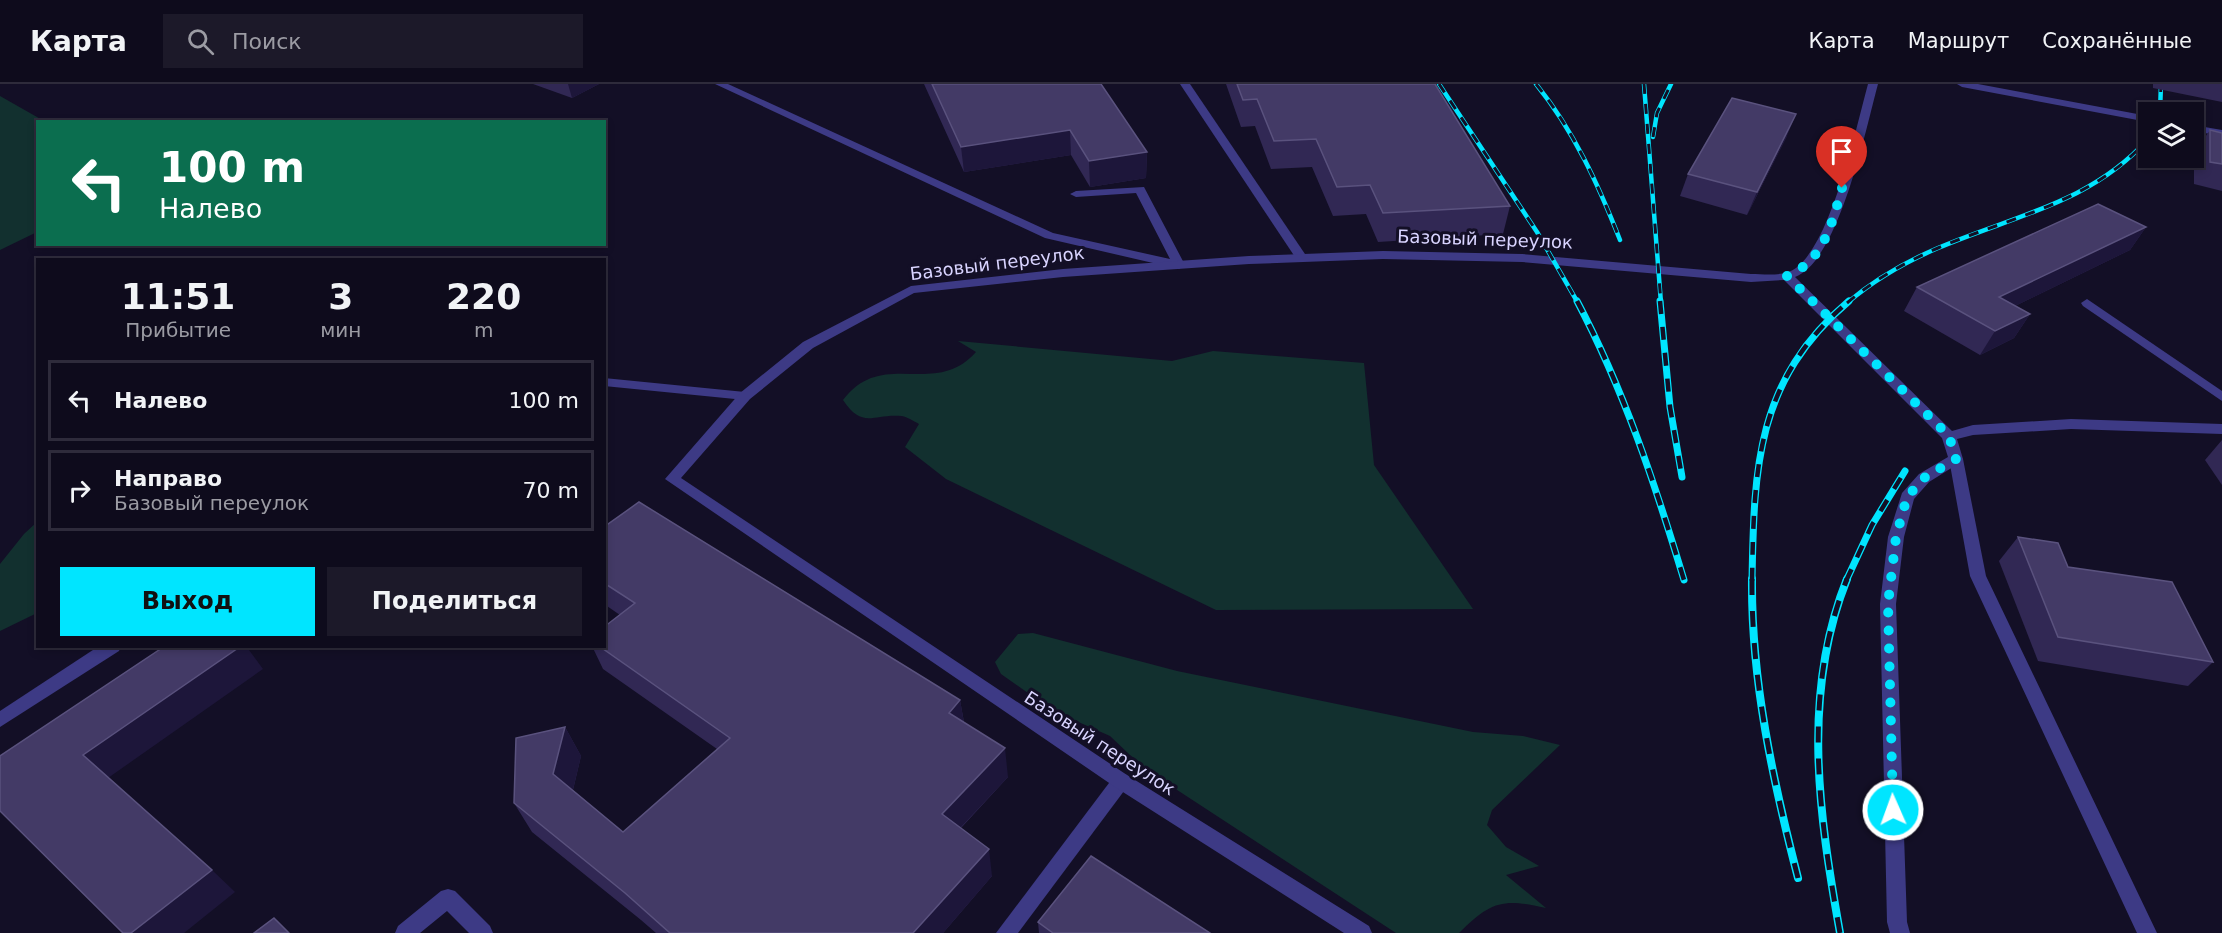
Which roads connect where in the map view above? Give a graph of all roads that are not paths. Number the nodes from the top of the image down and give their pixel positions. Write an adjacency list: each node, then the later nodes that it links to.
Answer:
1 (720, 84): 10 (street)
2 (1185, 84): 9 (street)
3 (1873, 84): 11 (street)
4 (1962, 84): 5 (street)
5 (2138, 117)
6 (2204, 130): 7 (street)
7 (2222, 133)
8 (1076, 194): 10 (street)
9 (1301, 257): 10 (street, Базовый переулок); 11 (street, Базовый переулок)
10 (1179, 265): 14 (street, Базовый переулок)
11 (1787, 276): 17 (street)
12 (2087, 303): 15 (street)
13 (606, 382): 14 (street)
14 (745, 396): 21 (street, Базовый переулок)
15 (2222, 397)
16 (2222, 429): 17 (street)
17 (1949, 436): 18 (street)
18 (1956, 459): 26 (street); 27 (street)
19 (110, 648): 20 (street)
20 (0, 720)
21 (1121, 781): 24 (street); 25 (street, Базовый переулок)
22 (405, 933): 23 (street)
23 (483, 933)
24 (1006, 933)
25 (1362, 933)
26 (1900, 933)
27 (2147, 933)

